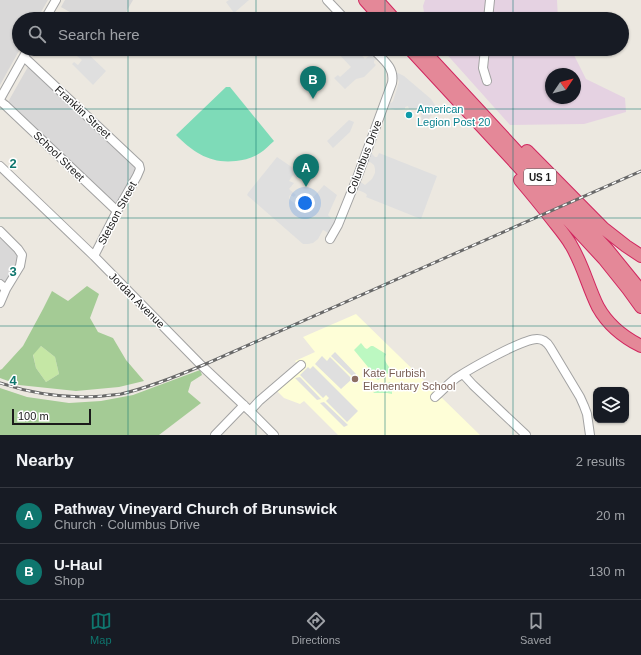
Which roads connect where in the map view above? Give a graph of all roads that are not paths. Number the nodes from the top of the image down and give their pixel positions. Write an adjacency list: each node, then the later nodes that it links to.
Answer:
1 (56, 0): 6 (street)
2 (327, 0): 7 (street)
3 (364, 0): 8 (highway)
4 (377, 0): 9 (highway)
5 (490, 0): 10 (street)
6 (49, 12)
7 (338, 12)
8 (375, 12)
9 (388, 12)
10 (489, 12)
11 (380, 56): 24 (street, Columbus Drive)
12 (416, 56): 19 (highway, US 1)
13 (429, 56): 16 (highway, US 1)
14 (484, 56): 17 (street)
15 (24, 57): 18 (street); 21 (street, Franklin Street)
16 (437, 65): 26 (highway); 28 (highway, US 1)
17 (487, 81)
18 (0, 100): 22 (street, School Street)
19 (492, 138): 30 (highway, US 1); 31 (highway)
20 (0, 166): 25 (street, Jordan Avenue)
21 (140, 169): 22 (street, Stetson Street)
22 (117, 211): 25 (street, Stetson Street)
23 (0, 231): 27 (street)
24 (330, 238)
25 (94, 256): 35 (street, Jordan Avenue)
26 (641, 256)
27 (3, 286): 29 (street)
28 (641, 291)
29 (0, 303)
30 (641, 307)
31 (641, 346)
32 (302, 364): 35 (street)
33 (463, 374): 34 (street); 38 (street); 39 (street)
34 (435, 397)
35 (247, 408): 36 (street); 37 (street, Jordan Avenue)
36 (215, 435)
37 (274, 435)
38 (526, 435)
39 (590, 435)

